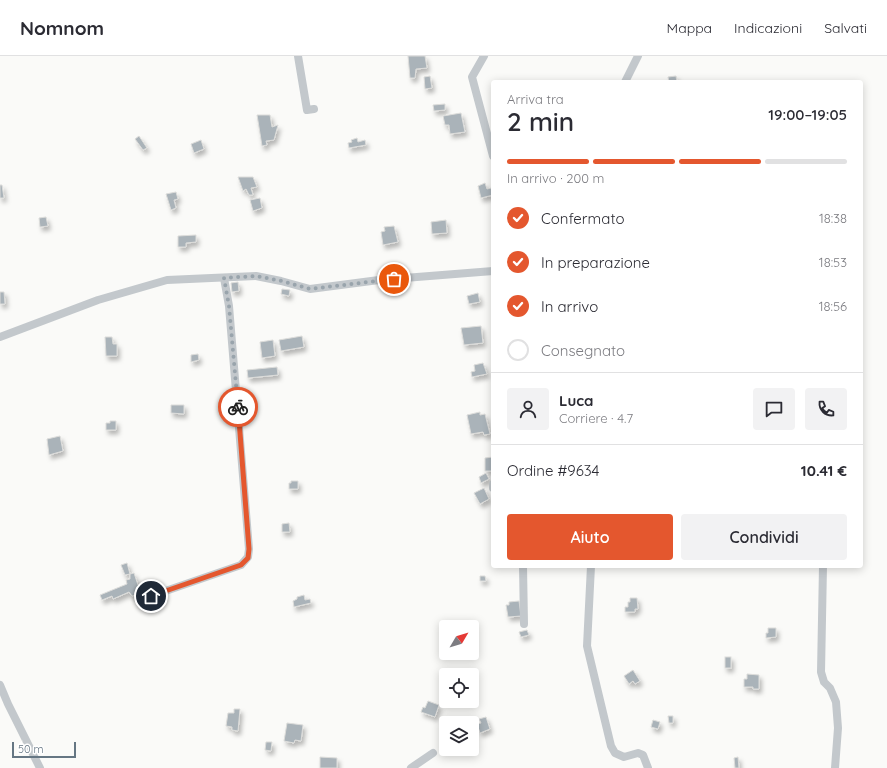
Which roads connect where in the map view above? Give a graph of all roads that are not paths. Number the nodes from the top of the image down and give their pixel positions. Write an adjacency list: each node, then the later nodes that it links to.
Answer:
1 (298, 56): 5 (street)
2 (484, 56): 6 (street)
3 (638, 56): 4 (street)
4 (626, 80)
5 (314, 108)
6 (491, 148)
7 (491, 271): 8 (street)
8 (224, 278): 9 (street); 13 (street)
9 (0, 337)
10 (523, 568): 14 (street)
11 (591, 568): 19 (street)
12 (823, 568): 20 (street)
13 (151, 596)
14 (524, 624)
15 (0, 685): 17 (street)
16 (433, 753): 18 (street)
17 (40, 768)
18 (411, 768)
19 (648, 768)
20 (835, 768)

